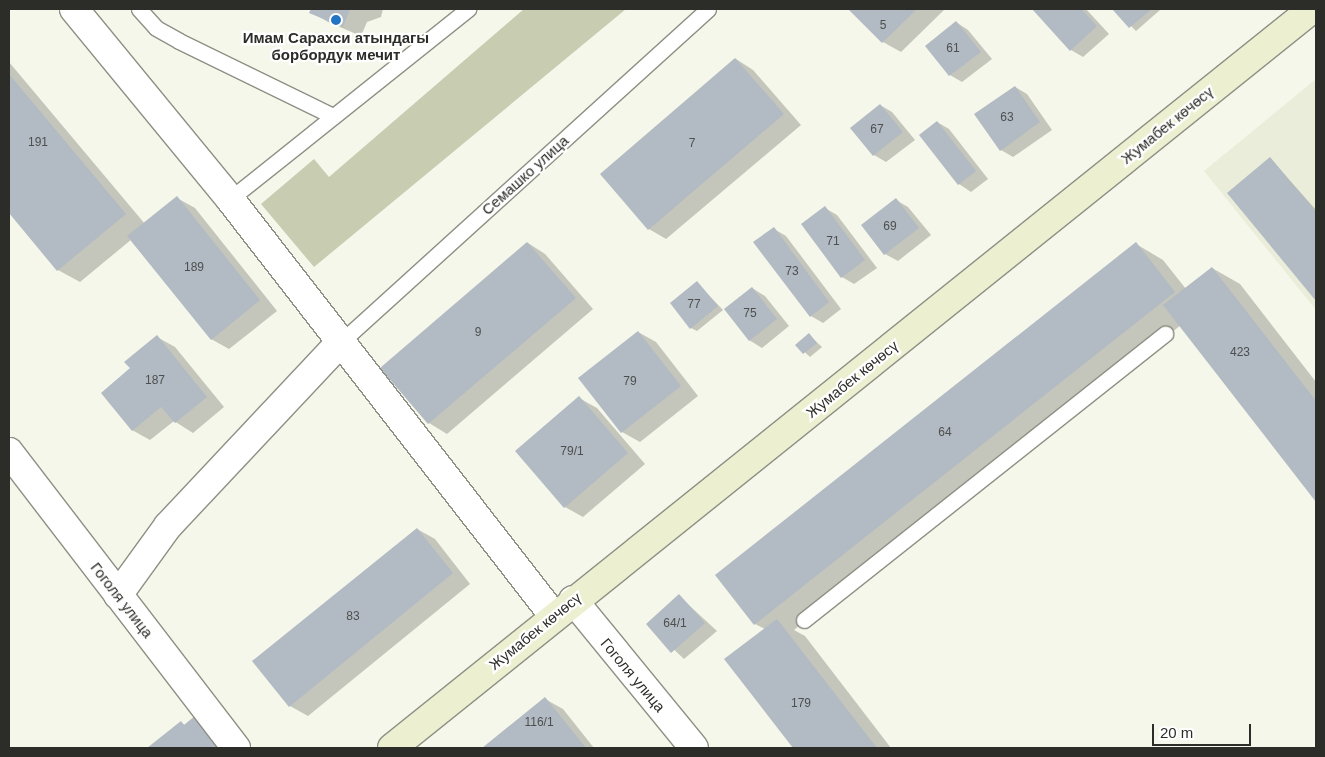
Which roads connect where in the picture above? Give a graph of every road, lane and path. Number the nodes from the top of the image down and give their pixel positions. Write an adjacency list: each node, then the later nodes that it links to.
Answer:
1 (74, 9): 7 (street, Гоголя улица)
2 (140, 9): 6 (lane)
3 (468, 9): 6 (lane)
4 (708, 9): 9 (lane, Семашко улица)
5 (1308, 10): 12 (street, Жумабек көчөсү)
6 (333, 116): 7 (lane)
7 (230, 199): 9 (street, Гоголя улица)
8 (1165, 334): 13 (lane)
9 (342, 341): 11 (street); 12 (street, Гоголя улица)
10 (9, 452): 11 (street, Гоголя улица)
11 (118, 595): 15 (street, Гоголя улица)
12 (563, 608): 14 (street, Жумабек көчөсү); 16 (street, Гоголя улица)
13 (804, 620)
14 (399, 746)
15 (236, 748)
16 (694, 748)

